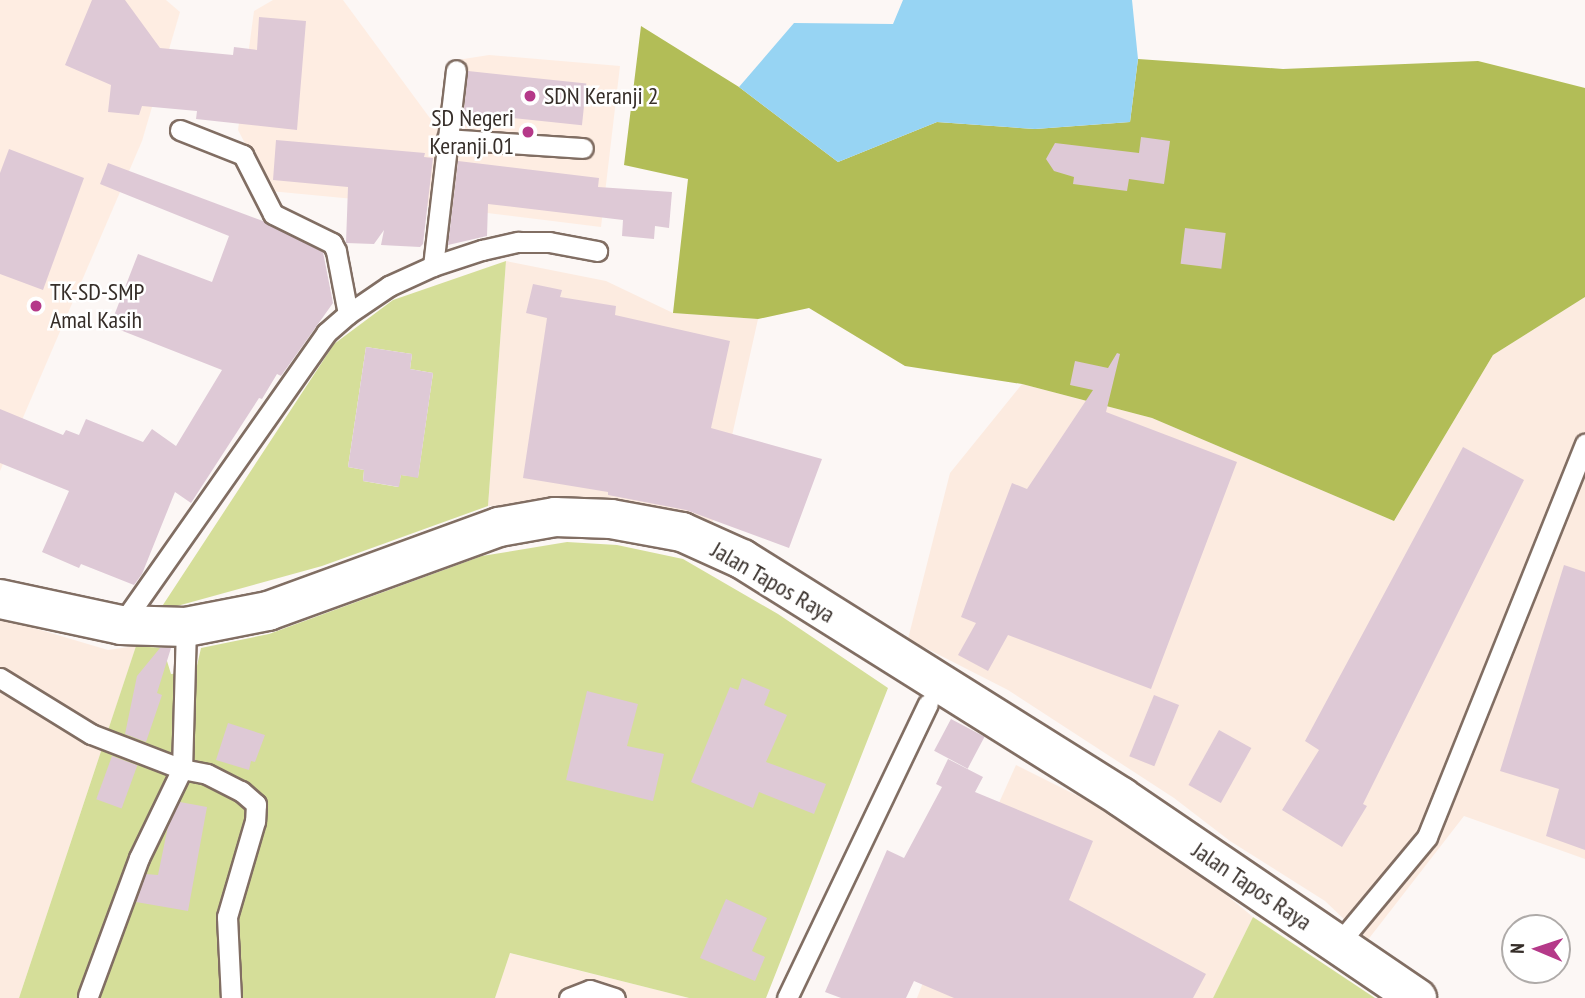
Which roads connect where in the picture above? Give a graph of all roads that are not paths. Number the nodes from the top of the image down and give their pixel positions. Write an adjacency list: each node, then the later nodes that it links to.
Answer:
1 (456, 70): 3 (lane)
2 (180, 130): 7 (lane)
3 (447, 139): 4 (lane); 6 (lane)
4 (583, 148)
5 (597, 251): 6 (lane)
6 (433, 266): 7 (lane)
7 (348, 314): 10 (lane)
8 (1585, 443): 15 (lane)
9 (0, 599): 10 (main road, Jalan Tapos Raya)
10 (121, 625): 11 (main road, Jalan Tapos Raya)
11 (186, 627): 14 (lane); 15 (main road, Jalan Tapos Raya)
12 (0, 678): 14 (lane)
13 (928, 704): 20 (lane)
14 (182, 769): 16 (lane); 17 (lane)
15 (1338, 944): 21 (main road, Jalan Tapos Raya)
16 (88, 996)
17 (231, 998)
18 (569, 998): 19 (lane)
19 (615, 998)
20 (787, 998)
21 (1416, 998)

